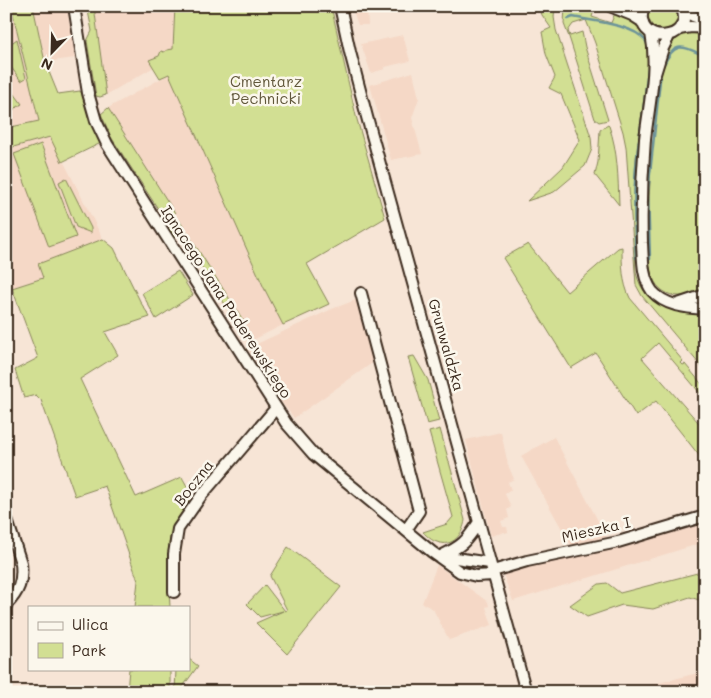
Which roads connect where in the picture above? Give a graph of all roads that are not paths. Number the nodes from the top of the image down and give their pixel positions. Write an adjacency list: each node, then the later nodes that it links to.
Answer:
1 (74, 6): 17 (street, Ignacego Jana Paderewskiego)
2 (340, 6): 20 (street, Grunwaldzka)
3 (610, 6): 7 (street)
4 (644, 6): 7 (street)
5 (682, 8): 6 (street); 9 (street)
6 (705, 20)
7 (643, 22): 10 (street)
8 (705, 28): 9 (street)
9 (679, 30): 11 (street)
10 (651, 33): 11 (street); 12 (street)
11 (669, 36): 12 (street)
12 (654, 78): 15 (street)
13 (361, 293): 21 (street)
14 (705, 295): 15 (street)
15 (674, 304): 16 (street)
16 (705, 310)
17 (276, 408): 21 (street, Ignacego Jana Paderewskiego); 24 (street, Boczna)
18 (705, 516): 23 (street, Mieszka I)
19 (6, 517): 25 (street)
20 (479, 522): 22 (street); 23 (street, Grunwaldzka)
21 (406, 530): 22 (street, Ignacego Jana Paderewskiego)
22 (441, 556): 23 (street, Ignacego Jana Paderewskiego); 23 (street, Ignacego Jana Paderewskiego)
23 (492, 570): 26 (street, Grunwaldzka)
24 (174, 592)
25 (6, 605)
26 (526, 692)

